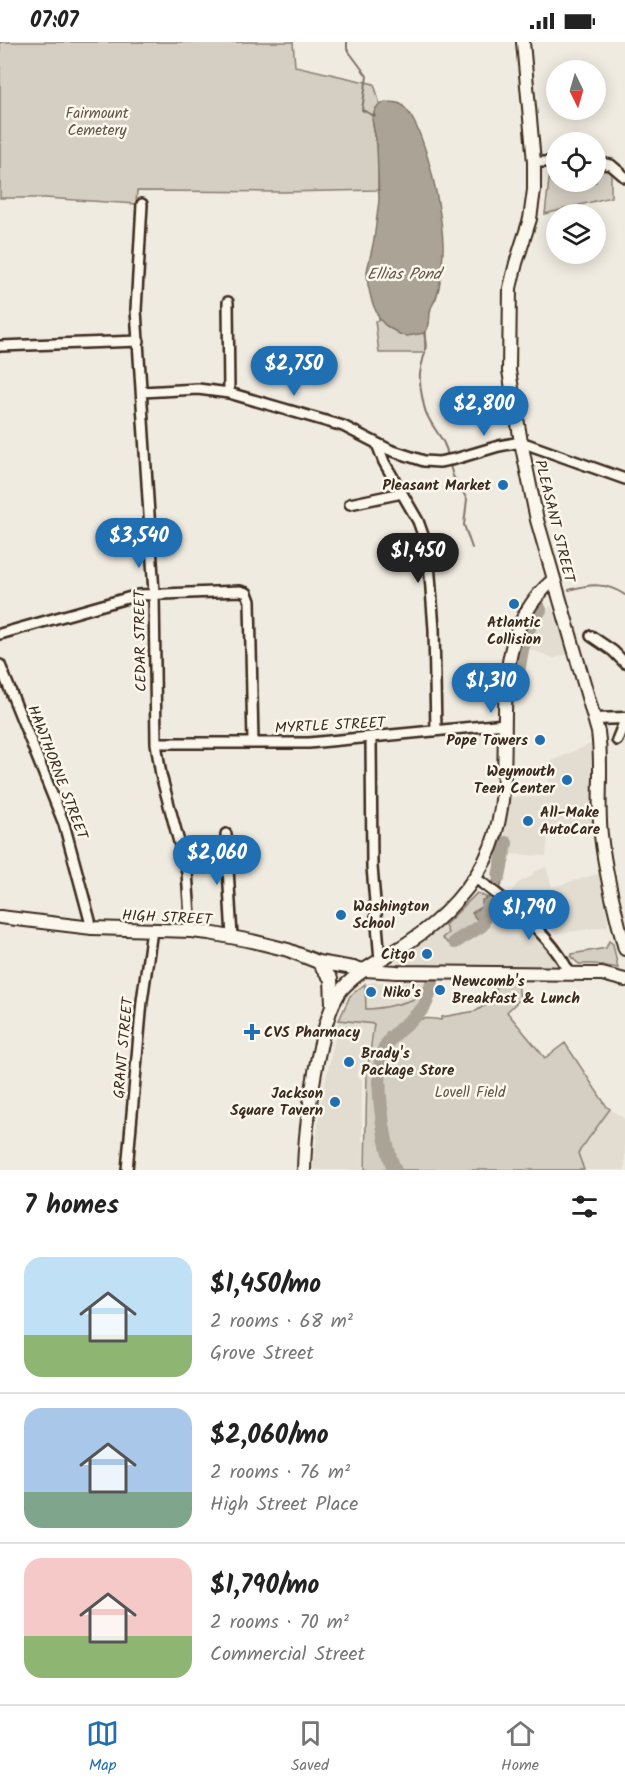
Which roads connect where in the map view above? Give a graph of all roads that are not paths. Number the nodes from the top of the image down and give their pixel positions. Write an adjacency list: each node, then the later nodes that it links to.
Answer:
1 (523, 42): 2 (main road, PLEASANT STREET)
2 (534, 162): 3 (street); 12 (main road, PLEASANT STREET)
3 (546, 162)
4 (606, 164): 5 (street)
5 (625, 177)
6 (142, 204): 8 (street, CEDAR STREET)
7 (228, 302): 11 (street)
8 (139, 341): 9 (street); 10 (street, CEDAR STREET)
9 (0, 346)
10 (142, 392): 11 (street); 18 (street, CEDAR STREET)
11 (229, 393): 13 (street)
12 (520, 442): 13 (street); 14 (street); 17 (main road, PLEASANT STREET)
13 (377, 444): 15 (street)
14 (625, 479)
15 (402, 493): 16 (street); 26 (street)
16 (350, 504)
17 (553, 580): 23 (main road, PLEASANT STREET); 25 (main road)
18 (154, 593): 19 (street); 29 (street, CEDAR STREET); 30 (street)
19 (0, 634)
20 (591, 636): 21 (street)
21 (625, 663)
22 (0, 665): 34 (street, HAWTHORNE STREET)
23 (595, 719): 24 (street); 38 (main road, PLEASANT STREET)
24 (625, 719): 28 (street)
25 (506, 724): 26 (street, MYRTLE STREET); 32 (main road)
26 (436, 731): 27 (street, MYRTLE STREET)
27 (371, 738): 30 (street, MYRTLE STREET); 39 (street)
28 (616, 740)
29 (156, 743): 30 (street, MYRTLE STREET); 36 (street, CEDAR STREET)
30 (253, 743)
31 (226, 834): 37 (street)
32 (479, 880): 39 (main road); 42 (street)
33 (0, 917): 34 (main road, HIGH STREET)
34 (92, 928): 35 (main road, HIGH STREET)
35 (152, 930): 36 (main road, HIGH STREET); 45 (street, GRANT STREET)
36 (191, 931): 37 (main road, HIGH STREET)
37 (232, 937): 40 (main road, HIGH STREET)
38 (625, 949)
39 (380, 960): 41 (main road)
40 (318, 962): 41 (main road, HIGH STREET); 44 (main road)
41 (365, 970): 42 (main road, HIGH STREET); 44 (main road)
42 (568, 973): 43 (main road, HIGH STREET)
43 (625, 980)
44 (331, 1006): 46 (main road)
45 (128, 1170)
46 (304, 1170)

